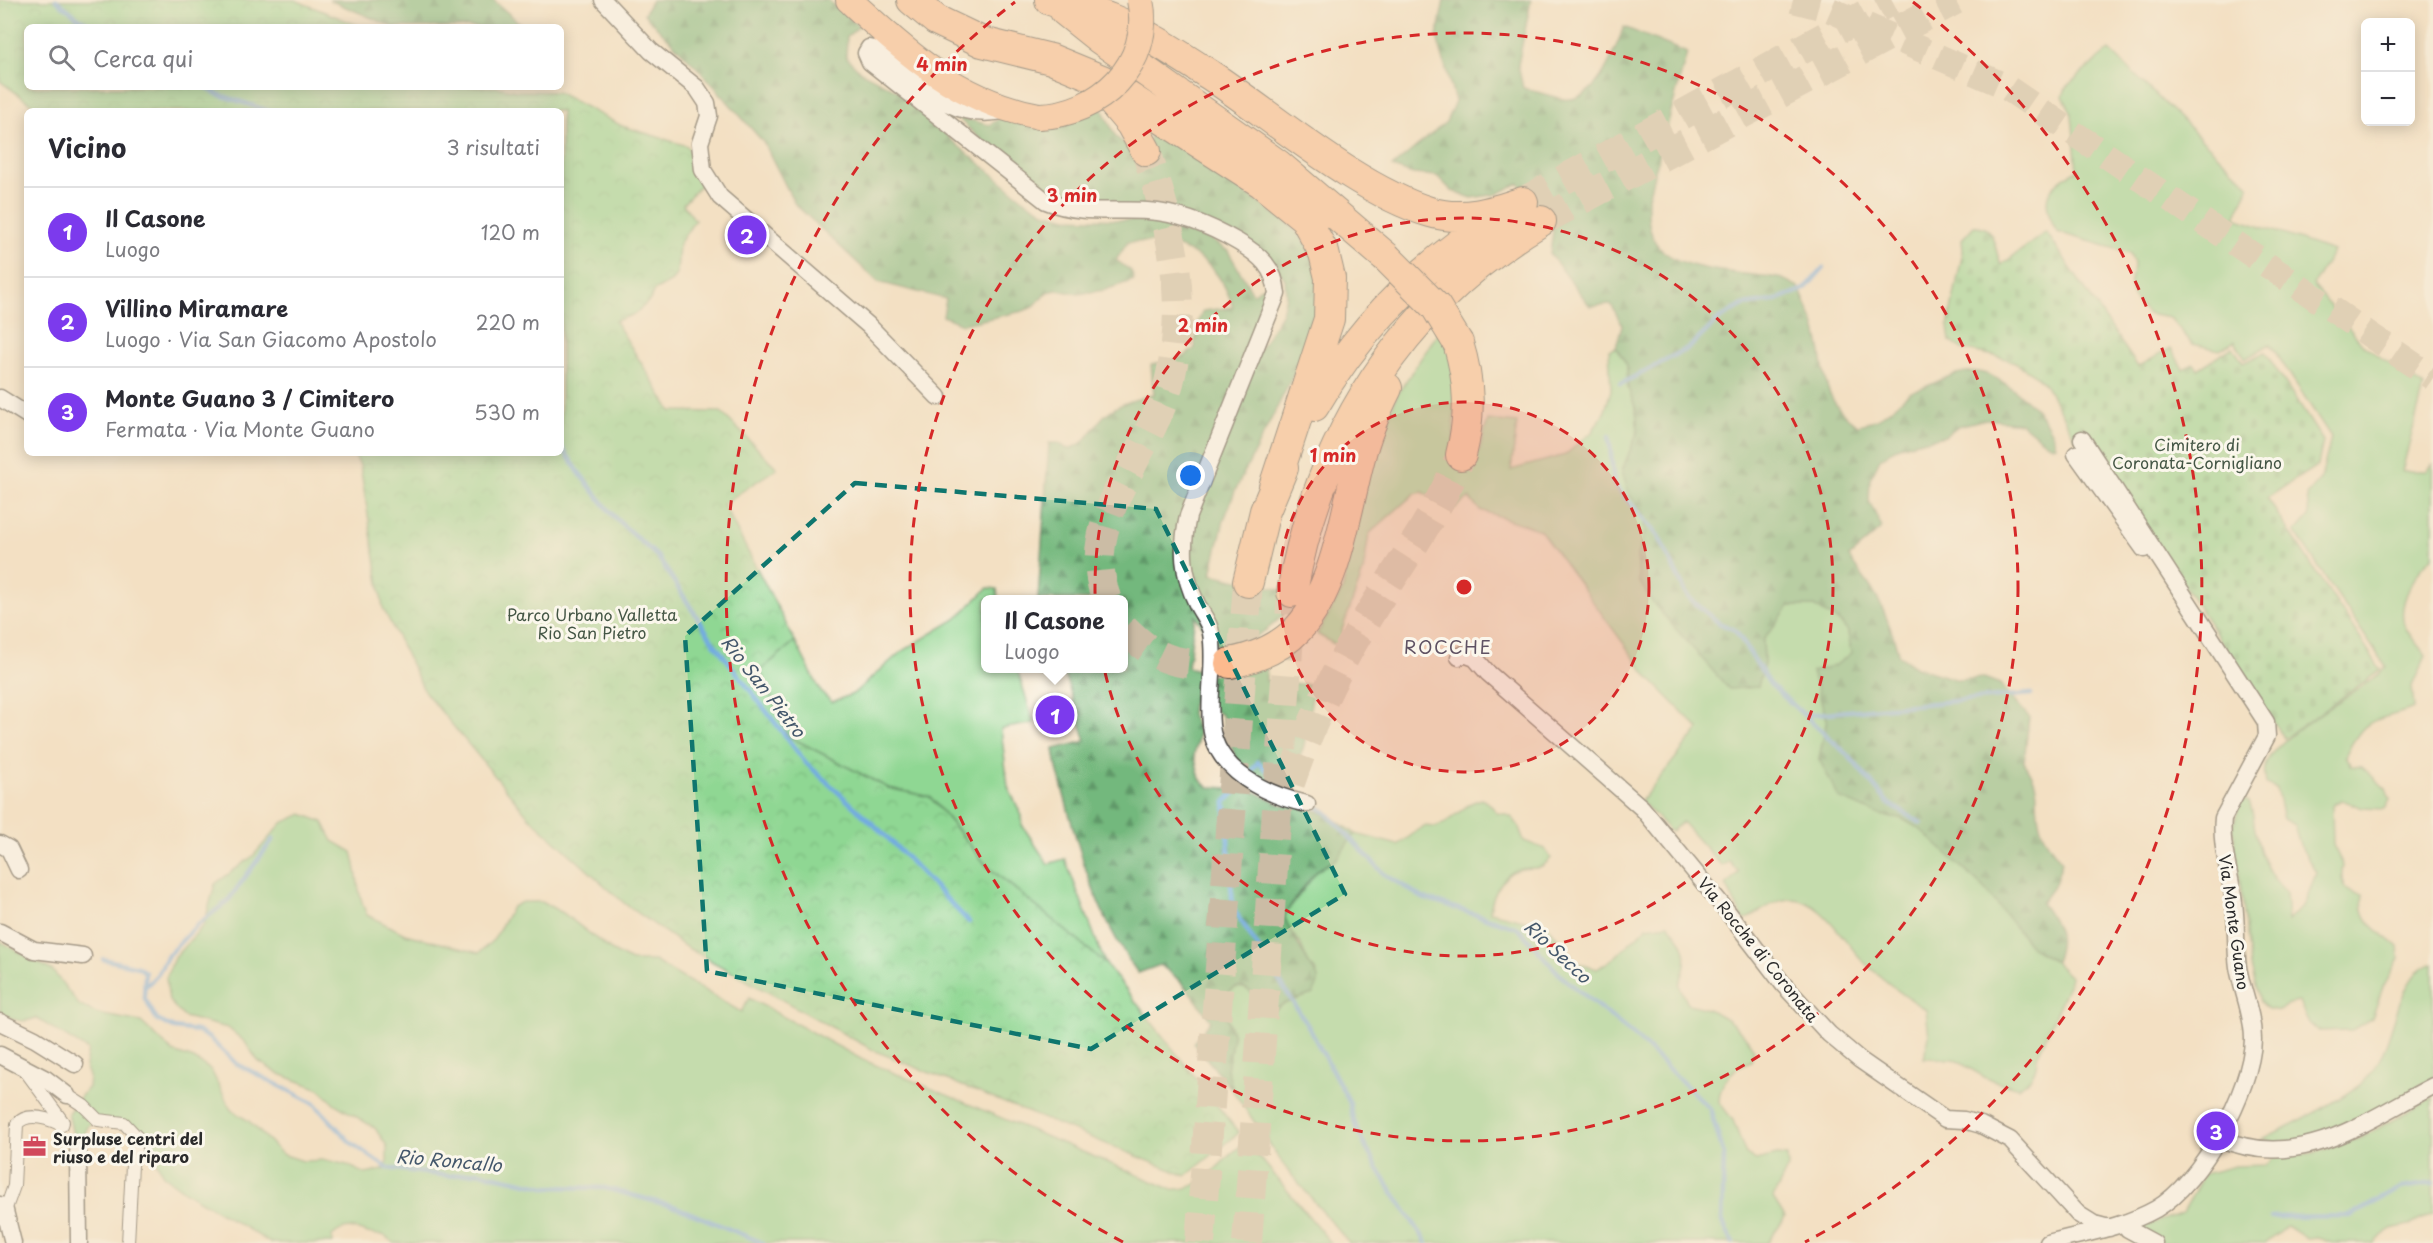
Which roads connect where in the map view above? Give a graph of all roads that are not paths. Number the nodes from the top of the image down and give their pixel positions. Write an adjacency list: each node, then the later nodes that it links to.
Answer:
1 (603, 0): 11 (street)
2 (849, 0): 7 (main road)
3 (912, 0): 6 (highway)
4 (1140, 0): 7 (main road, bridge)
5 (1051, 1): 9 (highway); 15 (highway, bridge)
6 (1079, 69): 8 (highway); 16 (highway)
7 (1007, 110): 21 (street)
8 (1146, 151)
9 (1532, 211): 10 (highway); 16 (highway)
10 (1420, 321): 18 (highway); 20 (highway)
11 (938, 397)
12 (0, 398): 13 (street)
13 (24, 413)
14 (2079, 447): 32 (street, Via Monte Guano)
15 (1461, 454)
16 (1274, 487): 17 (highway)
17 (1248, 582)
18 (1292, 592)
19 (1460, 657): 35 (street, Via Rocche di Coronata)
20 (1230, 663)
21 (1307, 804)
22 (0, 844): 23 (street)
23 (20, 870)
24 (0, 932): 25 (street)
25 (83, 956)
26 (0, 1023): 28 (street)
27 (0, 1056): 29 (street)
28 (75, 1064)
29 (21, 1065): 31 (street); 34 (street)
30 (2433, 1086): 32 (street)
31 (67, 1095): 38 (street)
32 (2219, 1138): 35 (street, Via Monte Guano)
33 (78, 1152): 37 (street)
34 (2, 1208): 36 (street)
35 (2118, 1226): 39 (street, Via Monte Guano); 40 (street, Via Rocche di Coronata)
36 (13, 1243)
37 (79, 1243)
38 (128, 1243)
39 (2048, 1243)
40 (2154, 1243)

